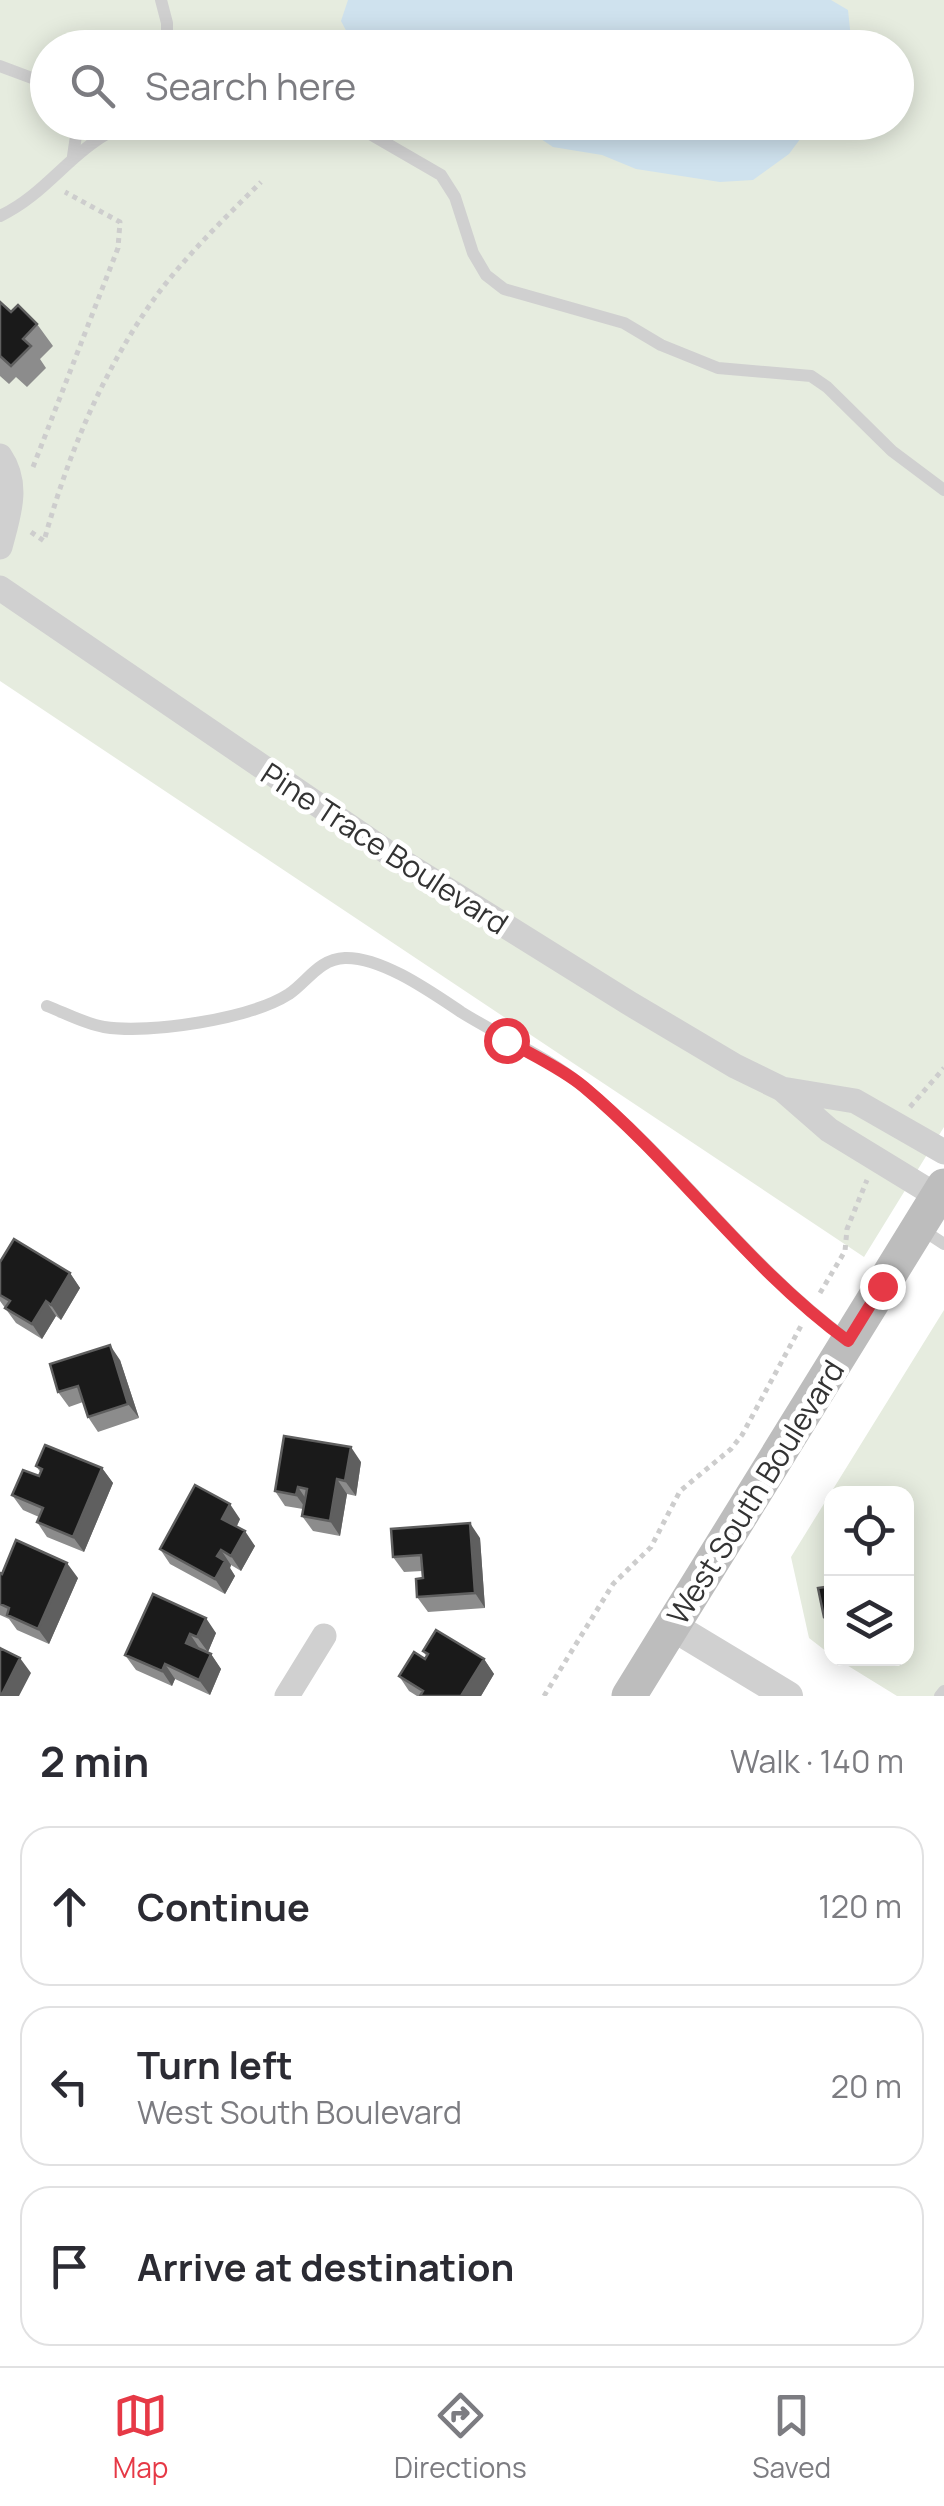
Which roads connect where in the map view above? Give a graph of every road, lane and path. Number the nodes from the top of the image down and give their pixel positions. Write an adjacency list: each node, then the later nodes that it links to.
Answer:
1 (161, 0): 2 (lane)
2 (167, 30)
3 (0, 66): 4 (lane)
4 (30, 77)
5 (75, 140): 8 (lane)
6 (94, 140): 8 (lane)
7 (383, 140): 14 (lane)
8 (73, 156): 9 (lane)
9 (49, 180): 11 (lane); 13 (path)
10 (261, 182): 15 (path)
11 (0, 216)
12 (0, 456): 16 (street)
13 (29, 478)
14 (944, 490)
15 (30, 532)
16 (0, 547)
17 (0, 588): 20 (street, Pine Trace Boulevard)
18 (48, 1006): 26 (lane)
19 (944, 1068): 21 (path)
20 (782, 1089): 22 (street, Pine Trace Boulevard); 24 (street, Pine Trace Boulevard)
21 (918, 1100)
22 (944, 1152)
23 (872, 1168): 26 (path)
24 (941, 1191): 25 (main road, West South Boulevard)
25 (931, 1235): 27 (main road, West South Boulevard)
26 (808, 1312): 27 (lane); 31 (path)
27 (848, 1341): 28 (main road, West South Boulevard)
28 (672, 1626): 32 (main road, West South Boulevard); 33 (street)
29 (324, 1636): 30 (street)
30 (286, 1696)
31 (544, 1696)
32 (629, 1696)
33 (788, 1696)

